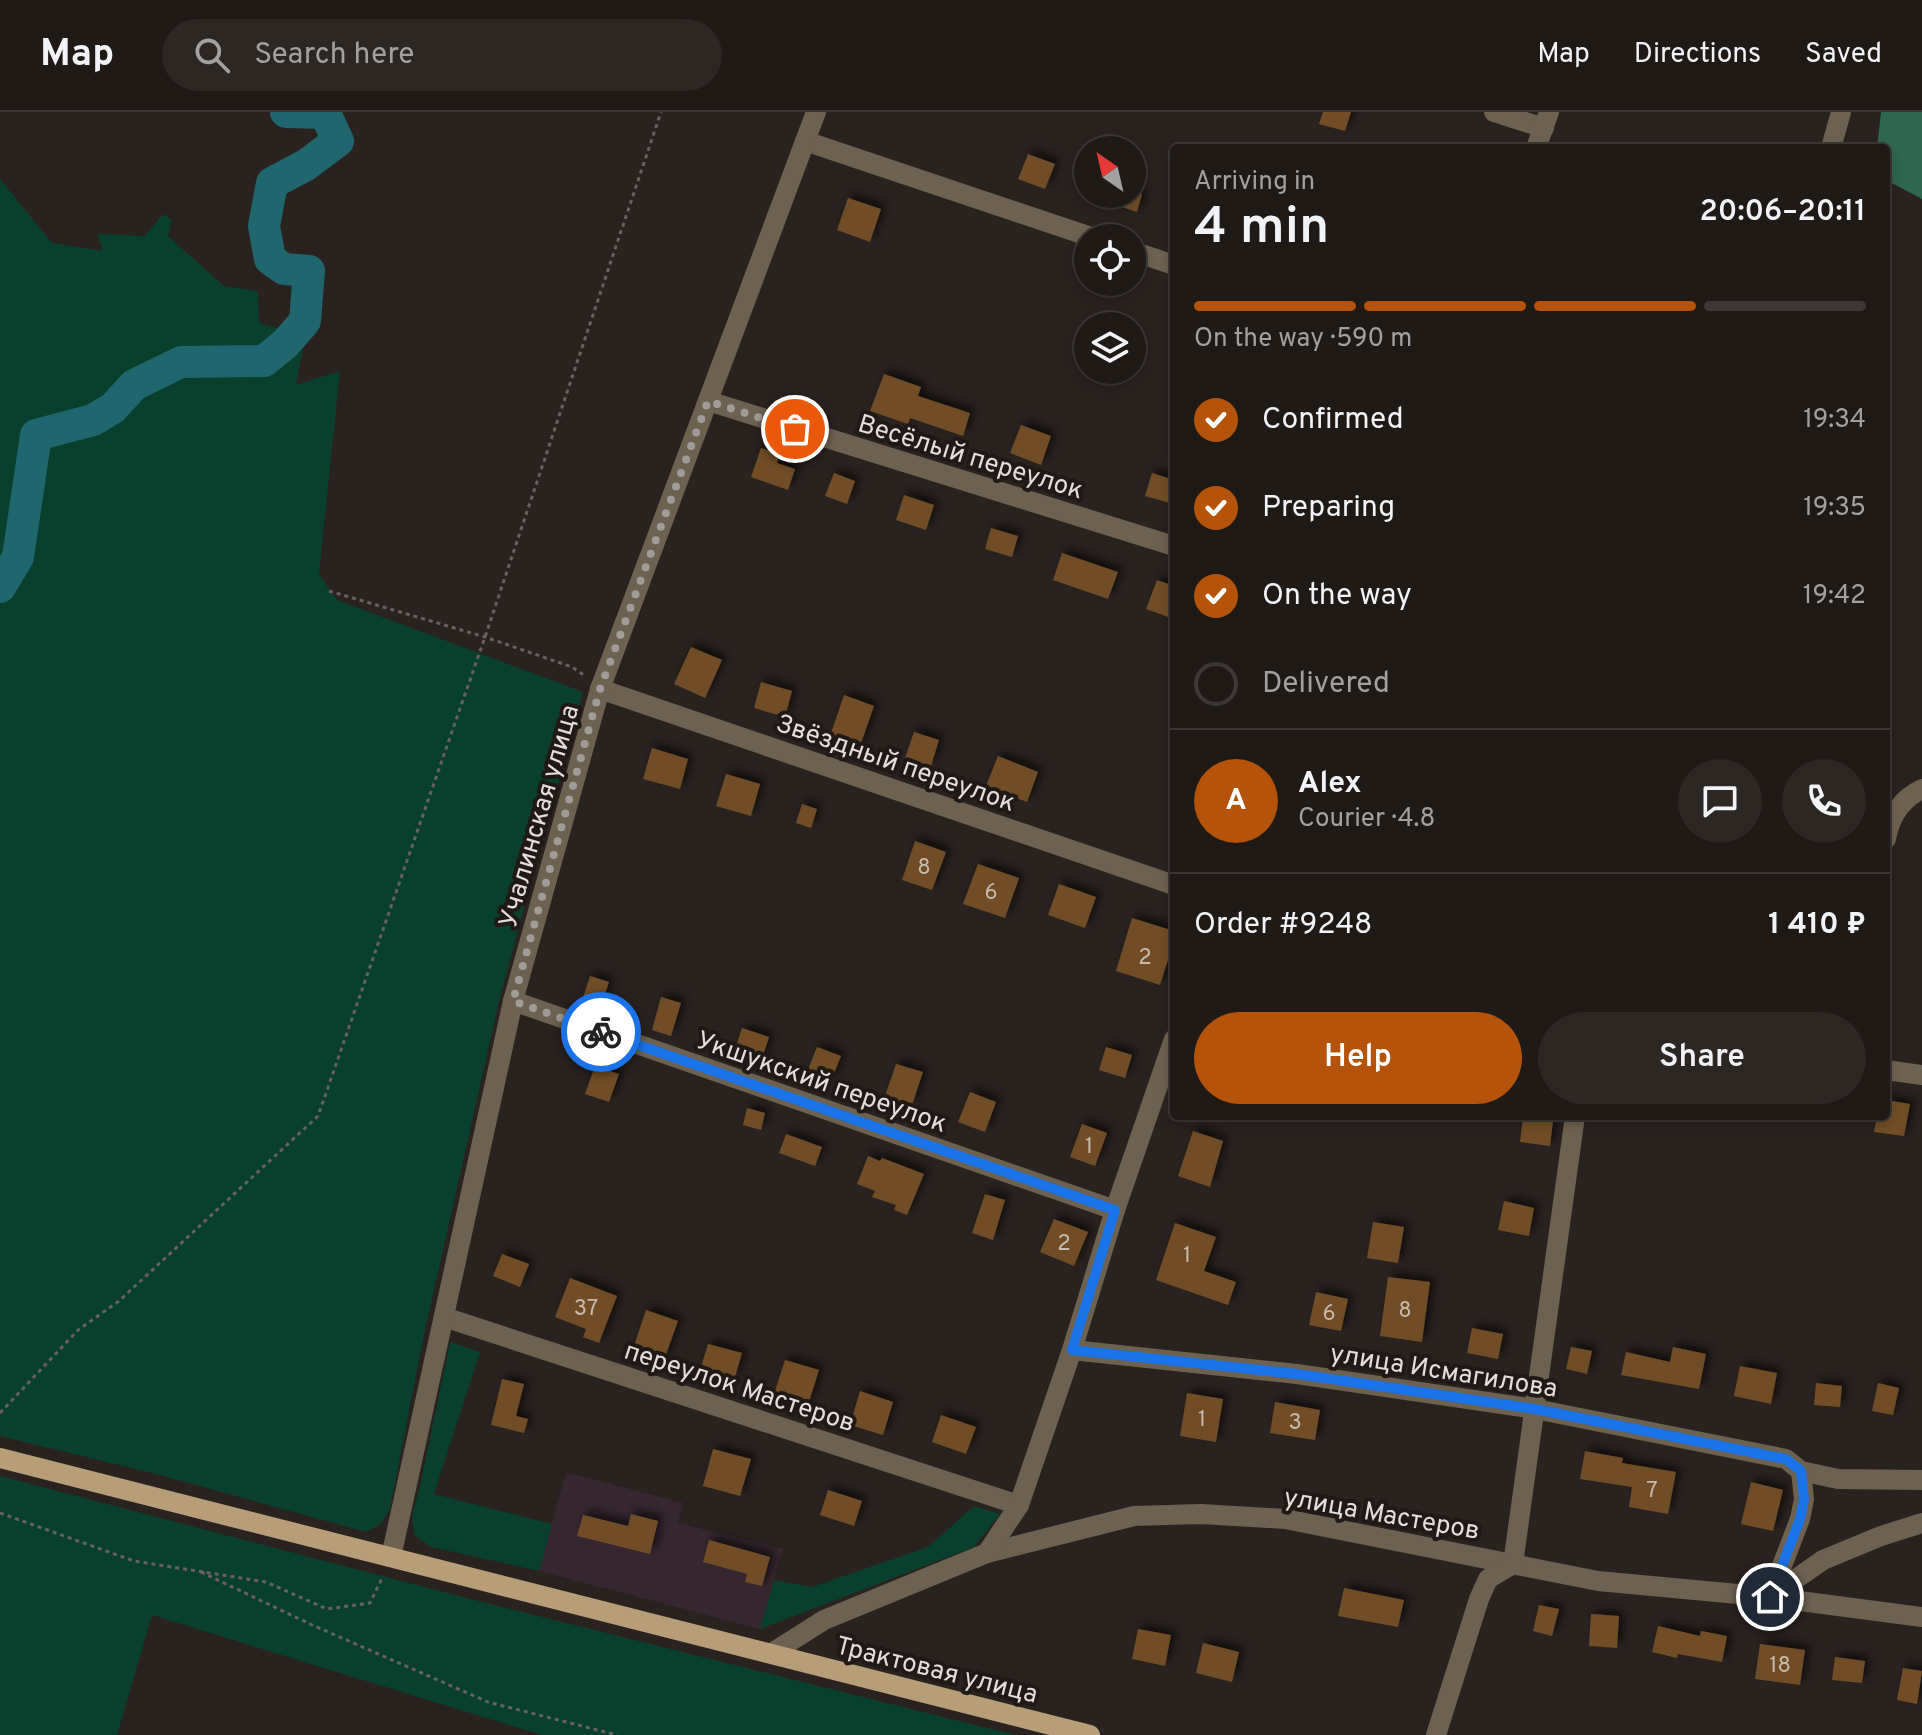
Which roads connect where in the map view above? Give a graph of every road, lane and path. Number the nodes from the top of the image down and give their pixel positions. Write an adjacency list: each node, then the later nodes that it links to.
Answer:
1 (661, 112): 15 (path)
2 (816, 112): 6 (street, Учалинская улица)
3 (1494, 112): 5 (street)
4 (1841, 112): 8 (street)
5 (1547, 120): 7 (street)
6 (805, 141): 9 (street); 12 (street, Учалинская улица)
7 (1538, 144)
8 (1832, 144)
9 (1074, 231)
10 (1146, 256): 11 (street)
11 (1170, 264)
12 (708, 401): 13 (street, Весёлый переулок); 16 (street, Учалинская улица)
13 (1170, 545)
14 (329, 591): 15 (path)
15 (485, 637): 16 (path); 29 (path)
16 (600, 689): 19 (street, Звёздный переулок); 20 (street, Учалинская улица)
17 (1922, 789): 18 (street)
18 (1890, 819)
19 (1170, 884)
20 (513, 1001): 25 (street, Укшукский переулок); 26 (street, Учалинская улица)
21 (1170, 1051): 25 (street)
22 (1890, 1071): 23 (street)
23 (1922, 1075)
24 (1574, 1120): 28 (street)
25 (1115, 1210): 27 (street)
26 (444, 1317): 33 (street, переулок Мастеров); 37 (street, Учалинская улица)
27 (1072, 1350): 28 (street, улица Исмагилова); 33 (street)
28 (1535, 1409): 31 (street, улица Исмагилова); 38 (street)
29 (0, 1413)
30 (0, 1458): 37 (main road, Трактовая улица)
31 (1801, 1471): 32 (street, улица Исмагилова); 40 (street)
32 (1922, 1480)
33 (1019, 1505): 36 (street)
34 (0, 1513): 39 (path)
35 (1922, 1523): 40 (street)
36 (987, 1553): 38 (street, улица Мастеров); 42 (street, улица Мастеров)
37 (391, 1557): 39 (path); 42 (main road, Трактовая улица)
38 (1513, 1564): 40 (street, улица Мастеров); 45 (street)
39 (201, 1572): 43 (path)
40 (1770, 1597): 41 (street)
41 (1922, 1617)
42 (772, 1653): 44 (main road, Трактовая улица)
43 (617, 1735)
44 (1090, 1735)
45 (1436, 1735)

